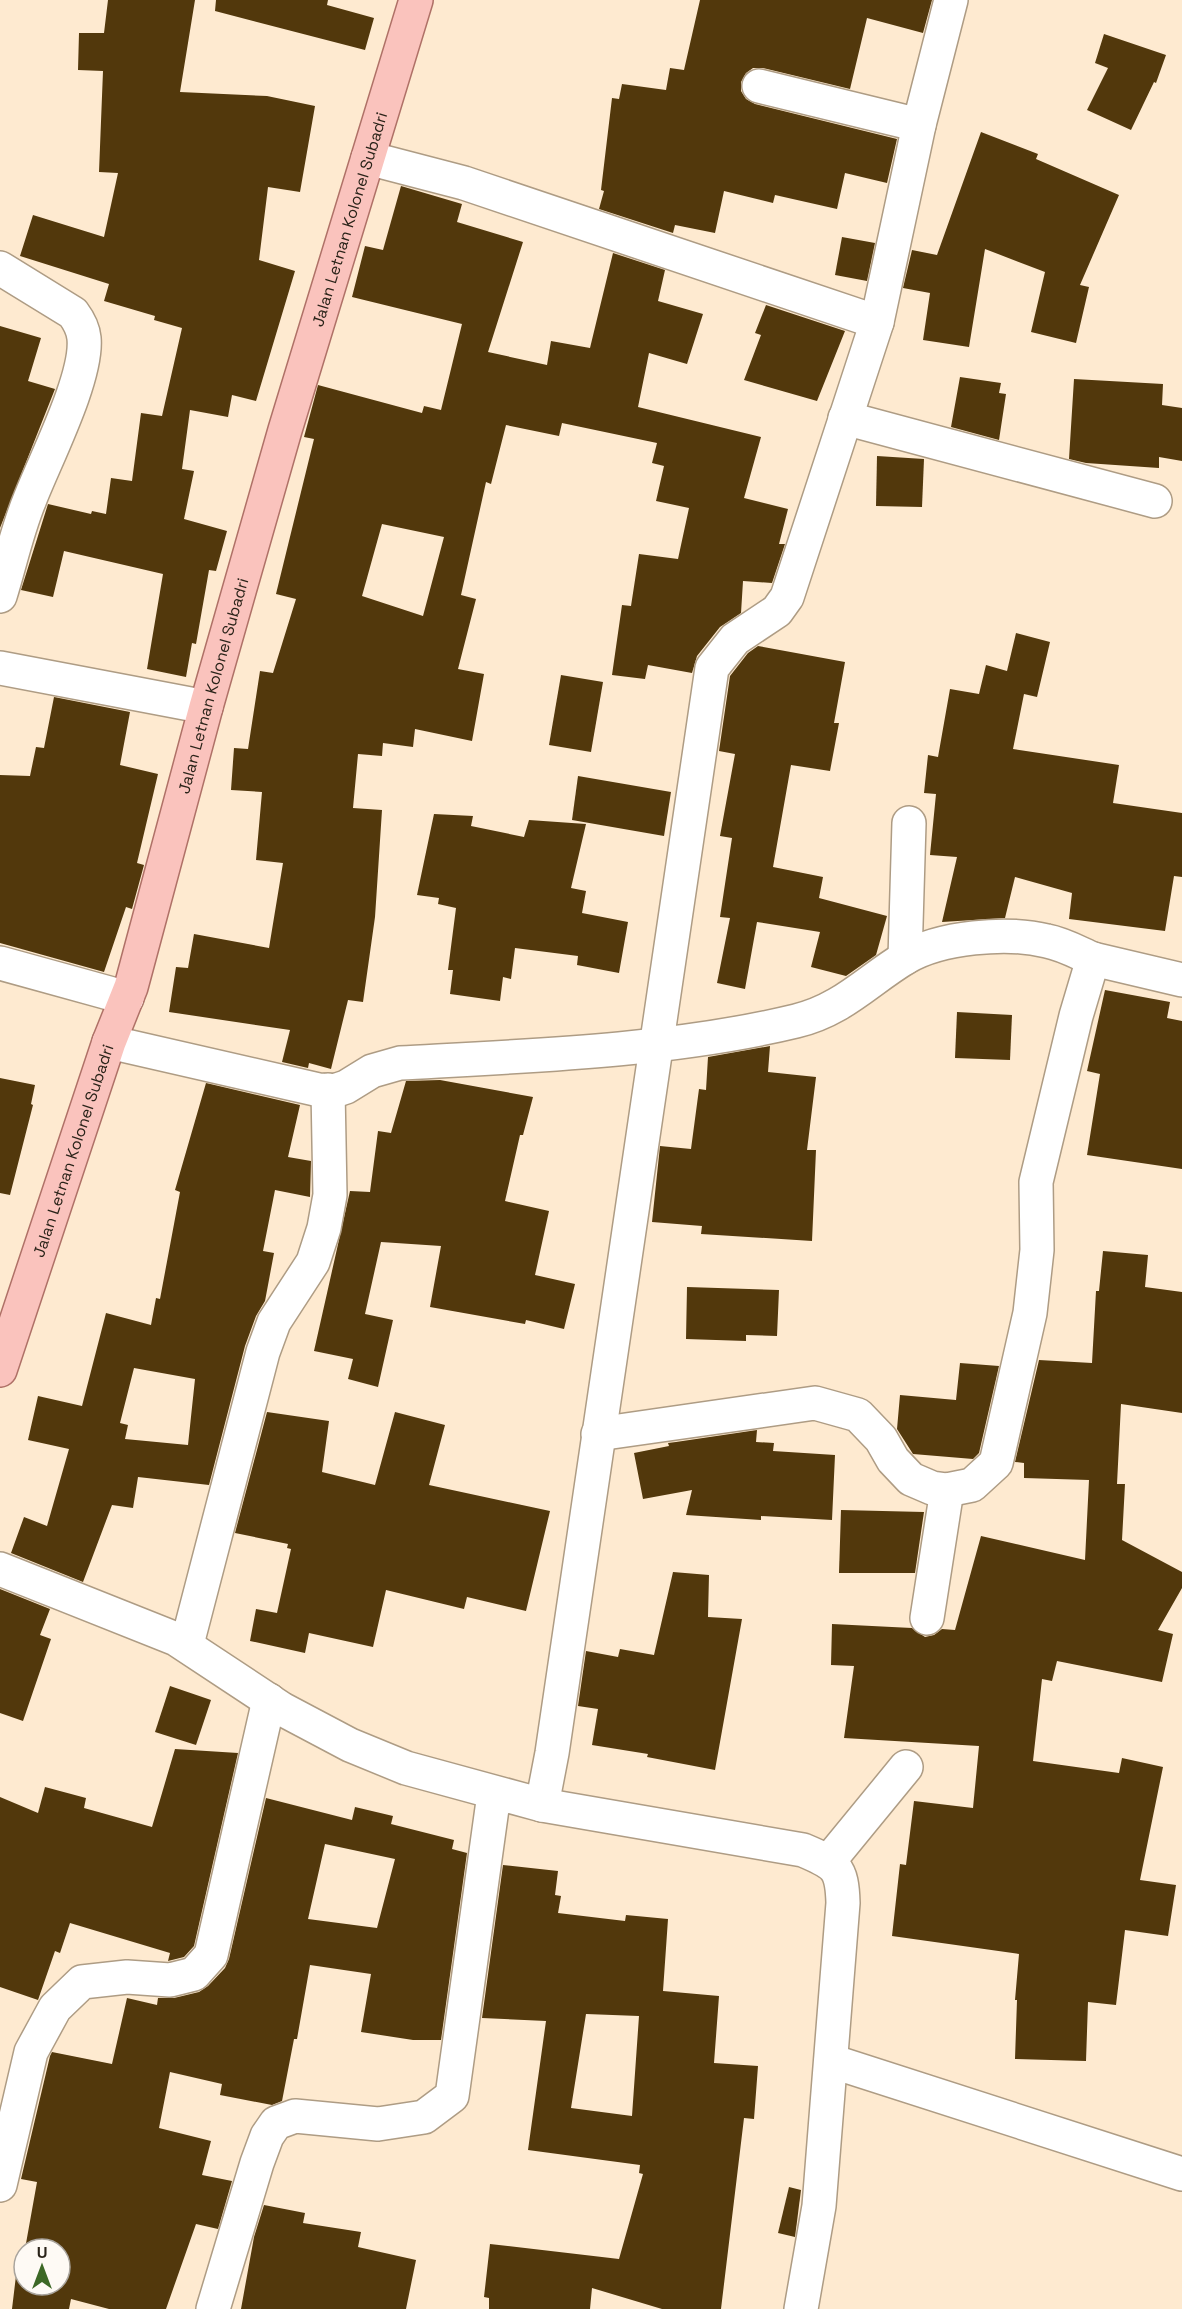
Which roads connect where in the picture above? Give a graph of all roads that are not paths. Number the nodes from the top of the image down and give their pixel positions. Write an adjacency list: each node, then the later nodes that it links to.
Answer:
1 (416, 0): 5 (main road, Jalan Letnan Kolonel Subadri)
2 (951, 0): 4 (street)
3 (759, 86): 4 (street)
4 (919, 125): 7 (street)
5 (368, 158): 7 (street); 12 (main road, Jalan Letnan Kolonel Subadri)
6 (0, 268): 10 (street)
7 (877, 322): 8 (street)
8 (845, 418): 9 (street); 20 (street)
9 (1155, 501)
10 (0, 596)
11 (0, 668): 12 (street)
12 (206, 707): 18 (main road, Jalan Letnan Kolonel Subadri)
13 (909, 823): 14 (street)
14 (904, 958): 15 (street); 20 (street)
15 (1093, 959): 17 (street); 24 (street)
16 (0, 963): 18 (street)
17 (1182, 980)
18 (127, 998): 19 (main road, Jalan Letnan Kolonel Subadri)
19 (110, 1042): 21 (street); 22 (main road, Jalan Letnan Kolonel Subadri)
20 (655, 1045): 21 (street); 23 (street)
21 (328, 1090): 27 (street)
22 (0, 1370)
23 (598, 1434): 24 (street); 31 (street)
24 (947, 1490): 26 (street)
25 (0, 1569): 27 (street)
26 (927, 1618)
27 (187, 1644): 28 (street)
28 (269, 1700): 30 (street); 35 (street)
29 (906, 1767): 32 (street)
30 (494, 1794): 31 (street); 36 (street)
31 (542, 1805): 32 (street)
32 (829, 1861): 33 (street)
33 (831, 2061): 34 (street); 37 (street)
34 (1182, 2174)
35 (0, 2185)
36 (213, 2309)
37 (801, 2309)

